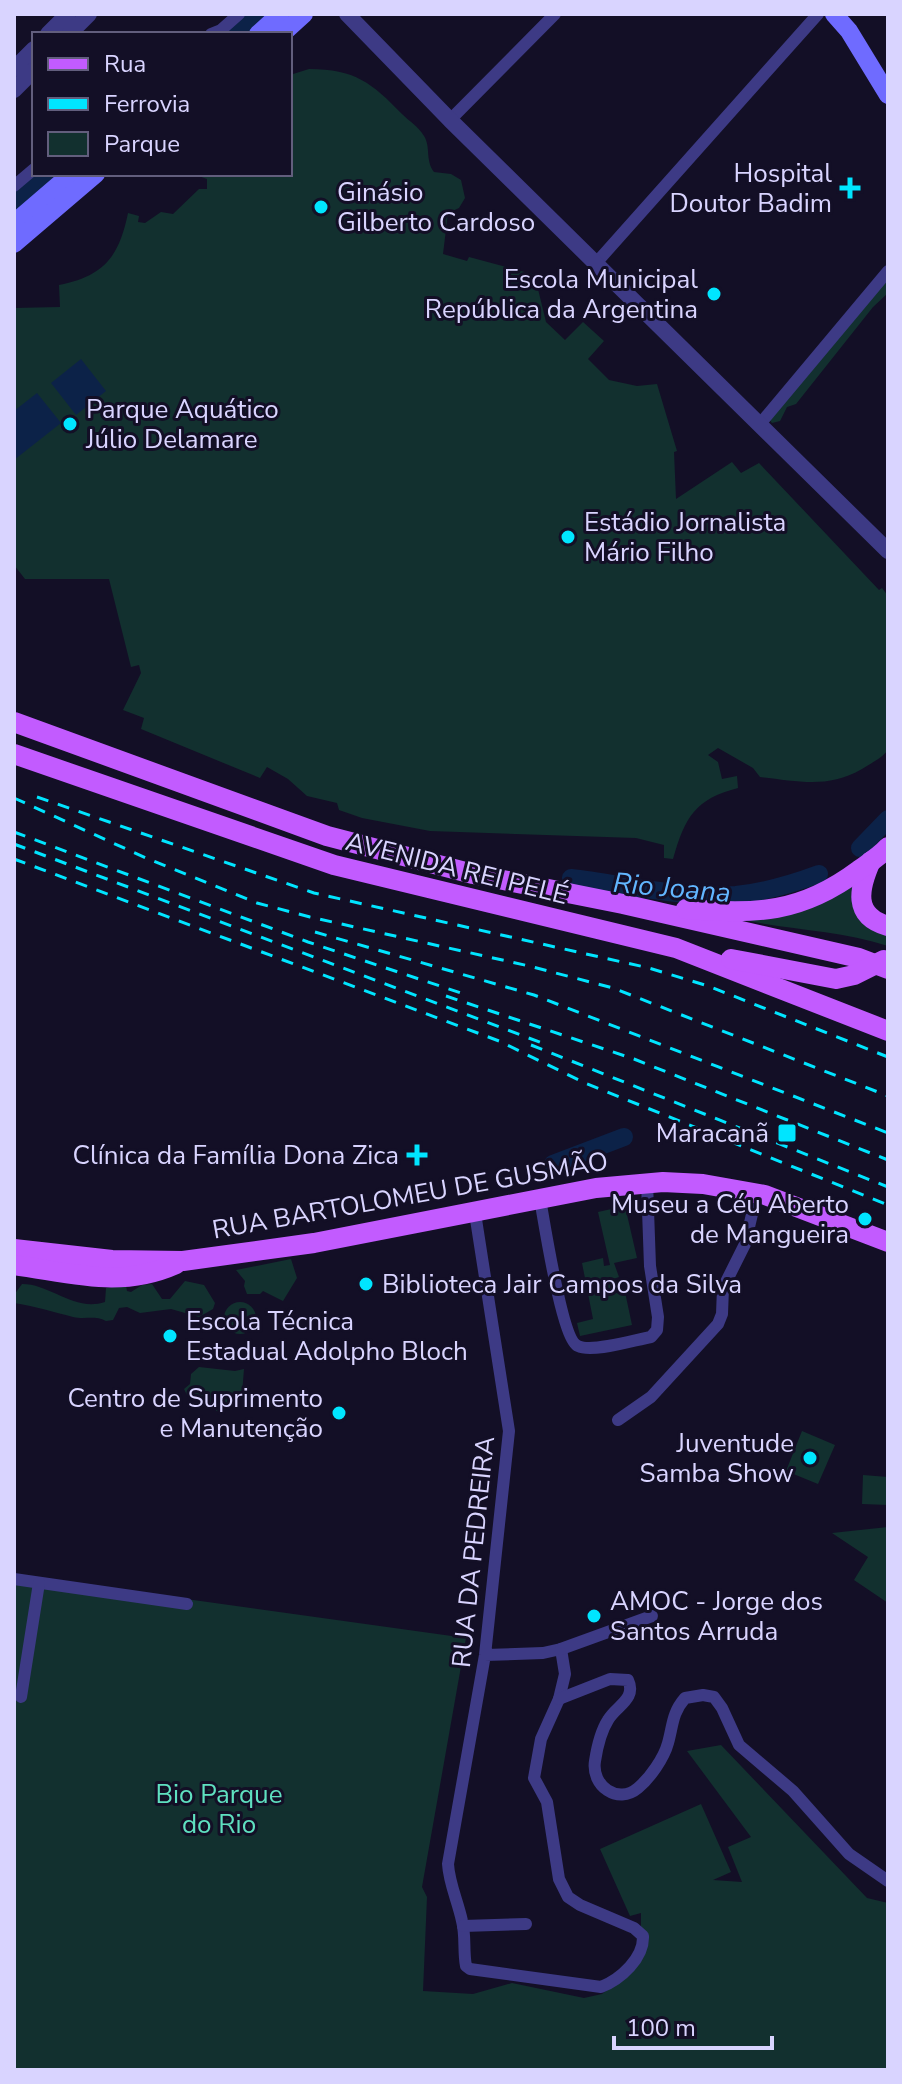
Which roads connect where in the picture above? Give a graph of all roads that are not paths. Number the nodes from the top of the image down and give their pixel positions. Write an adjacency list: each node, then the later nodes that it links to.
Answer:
1 (68, 14): 10 (street)
2 (89, 14): 11 (street)
3 (239, 14): 12 (street)
4 (280, 14): 13 (main road)
5 (304, 14): 14 (main road)
6 (347, 14): 20 (street)
7 (555, 14): 20 (street)
8 (818, 14): 27 (street)
9 (834, 14): 19 (main road)
10 (50, 32)
11 (71, 32)
12 (216, 32)
13 (260, 32)
14 (284, 32)
15 (32, 51): 16 (street)
16 (14, 69)
17 (32, 72): 18 (street)
18 (14, 90)
19 (888, 95)
20 (450, 120): 27 (street)
21 (32, 171): 24 (street)
22 (69, 176): 25 (main road)
23 (94, 176): 26 (main road)
24 (14, 186)
25 (14, 223)
26 (14, 244)
27 (597, 262): 29 (street)
28 (888, 271): 29 (street)
29 (760, 424): 30 (street)
30 (887, 547)
31 (14, 722): 35 (main road, AVENIDA REI PELÉ)
32 (14, 754): 36 (main road, AVENIDA REI PELÉ)
33 (888, 847): 34 (main road)
34 (871, 861): 37 (main road); 38 (main road)
35 (459, 871): 36 (main road); 37 (main road, AVENIDA REI PELÉ)
36 (432, 889): 39 (main road, AVENIDA REI PELÉ)
37 (623, 904): 40 (main road, AVENIDA REI PELÉ)
38 (888, 926)
39 (676, 948): 40 (main road); 41 (main road, AVENIDA REI PELÉ)
40 (884, 963)
41 (888, 1031)
42 (647, 1182): 43 (main road, RUA BARTOLOMEU DE GUSMÃO); 44 (main road, RUA BARTOLOMEU DE GUSMÃO); 44 (street)
43 (757, 1193): 46 (main road, RUA BARTOLOMEU DE GUSMÃO); 50 (street)
44 (540, 1199): 45 (main road, RUA BARTOLOMEU DE GUSMÃO)
45 (475, 1213): 48 (main road, RUA BARTOLOMEU DE GUSMÃO); 56 (street, RUA DA PEDREIRA)
46 (888, 1242)
47 (14, 1249): 48 (main road, RUA BARTOLOMEU DE GUSMÃO)
48 (183, 1261): 49 (main road, RUA BARTOLOMEU DE GUSMÃO)
49 (14, 1265)
50 (618, 1420)
51 (14, 1579): 52 (street)
52 (39, 1583): 53 (street); 57 (street)
53 (187, 1604)
54 (652, 1616): 55 (street)
55 (561, 1649): 56 (street); 58 (street)
56 (485, 1655): 61 (street, RUA DA PEDREIRA)
57 (21, 1697)
58 (559, 1699): 59 (street); 61 (street)
59 (888, 1881)
60 (526, 1924): 61 (street)
61 (463, 1926)

